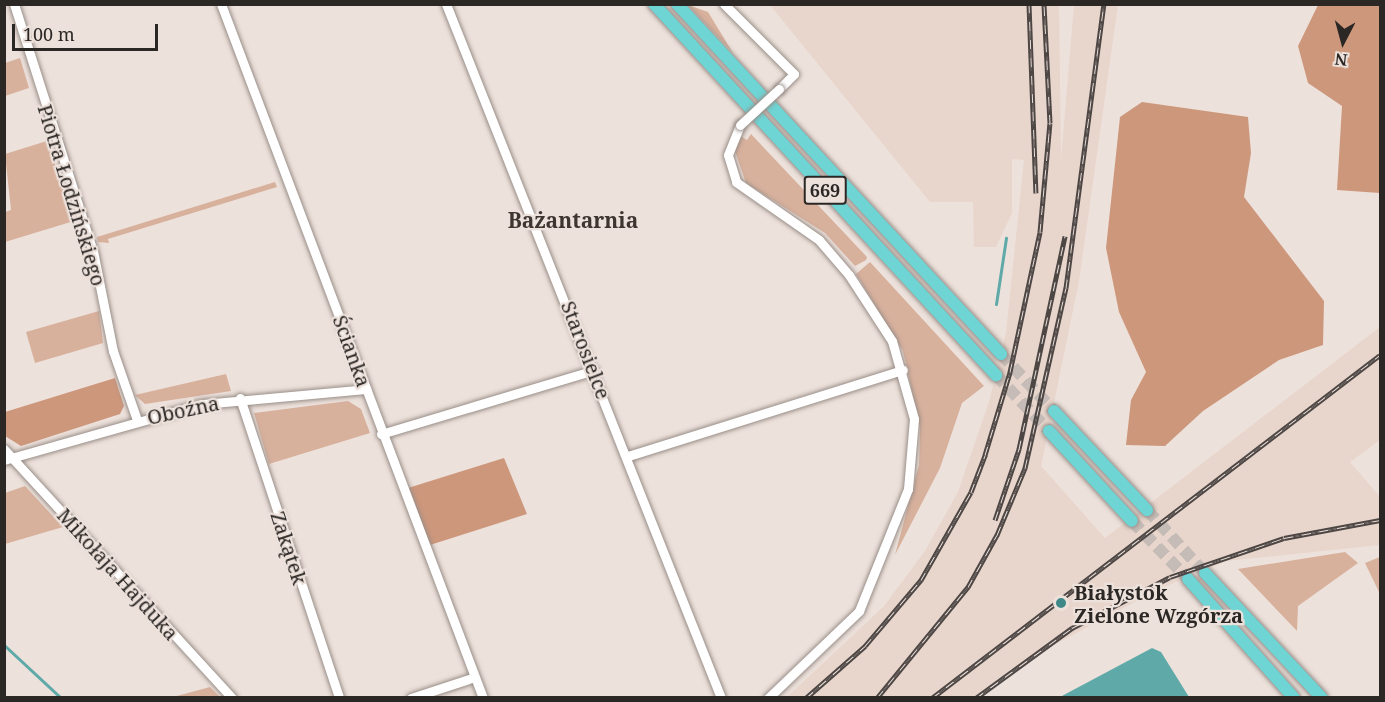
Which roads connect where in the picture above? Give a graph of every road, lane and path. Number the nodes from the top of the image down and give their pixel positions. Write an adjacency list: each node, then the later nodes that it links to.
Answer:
1 (14, 4): 14 (street, Piotra Łodzińskiego)
2 (221, 4): 11 (street, Ścianka)
3 (446, 4): 8 (street, Starosielce)
4 (654, 4): 10 (main road, 669)
5 (677, 4): 7 (main road, 669)
6 (724, 4): 9 (street, bridge)
7 (1001, 354)
8 (594, 370): 16 (street); 18 (street, Starosielce)
9 (903, 370): 18 (street); 32 (street)
10 (996, 375)
11 (366, 389): 12 (street, Oboźna); 16 (street, Ścianka)
12 (240, 398): 14 (street, Oboźna); 28 (street, Zakątek)
13 (1054, 411): 20 (main road)
14 (137, 420): 19 (street, Oboźna)
15 (1049, 431): 21 (main road)
16 (381, 434): 26 (street, Ścianka)
17 (4, 450): 19 (street, Mikołaja Hajduka)
18 (628, 456): 31 (street, Starosielce)
19 (8, 458): 27 (street, Mikołaja Hajduka)
20 (1147, 510)
21 (1132, 521)
22 (1205, 573): 24 (main road)
23 (1188, 579): 25 (main road)
24 (1300, 674): 35 (main road); 36 (main road)
25 (1273, 675): 33 (main road); 34 (main road)
26 (475, 676): 29 (street); 30 (street, Ścianka)
27 (232, 698)
28 (339, 698)
29 (411, 698)
30 (483, 698)
31 (721, 698)
32 (768, 698)
33 (1288, 698)
34 (1294, 698)
35 (1322, 698)
36 (1330, 698)

